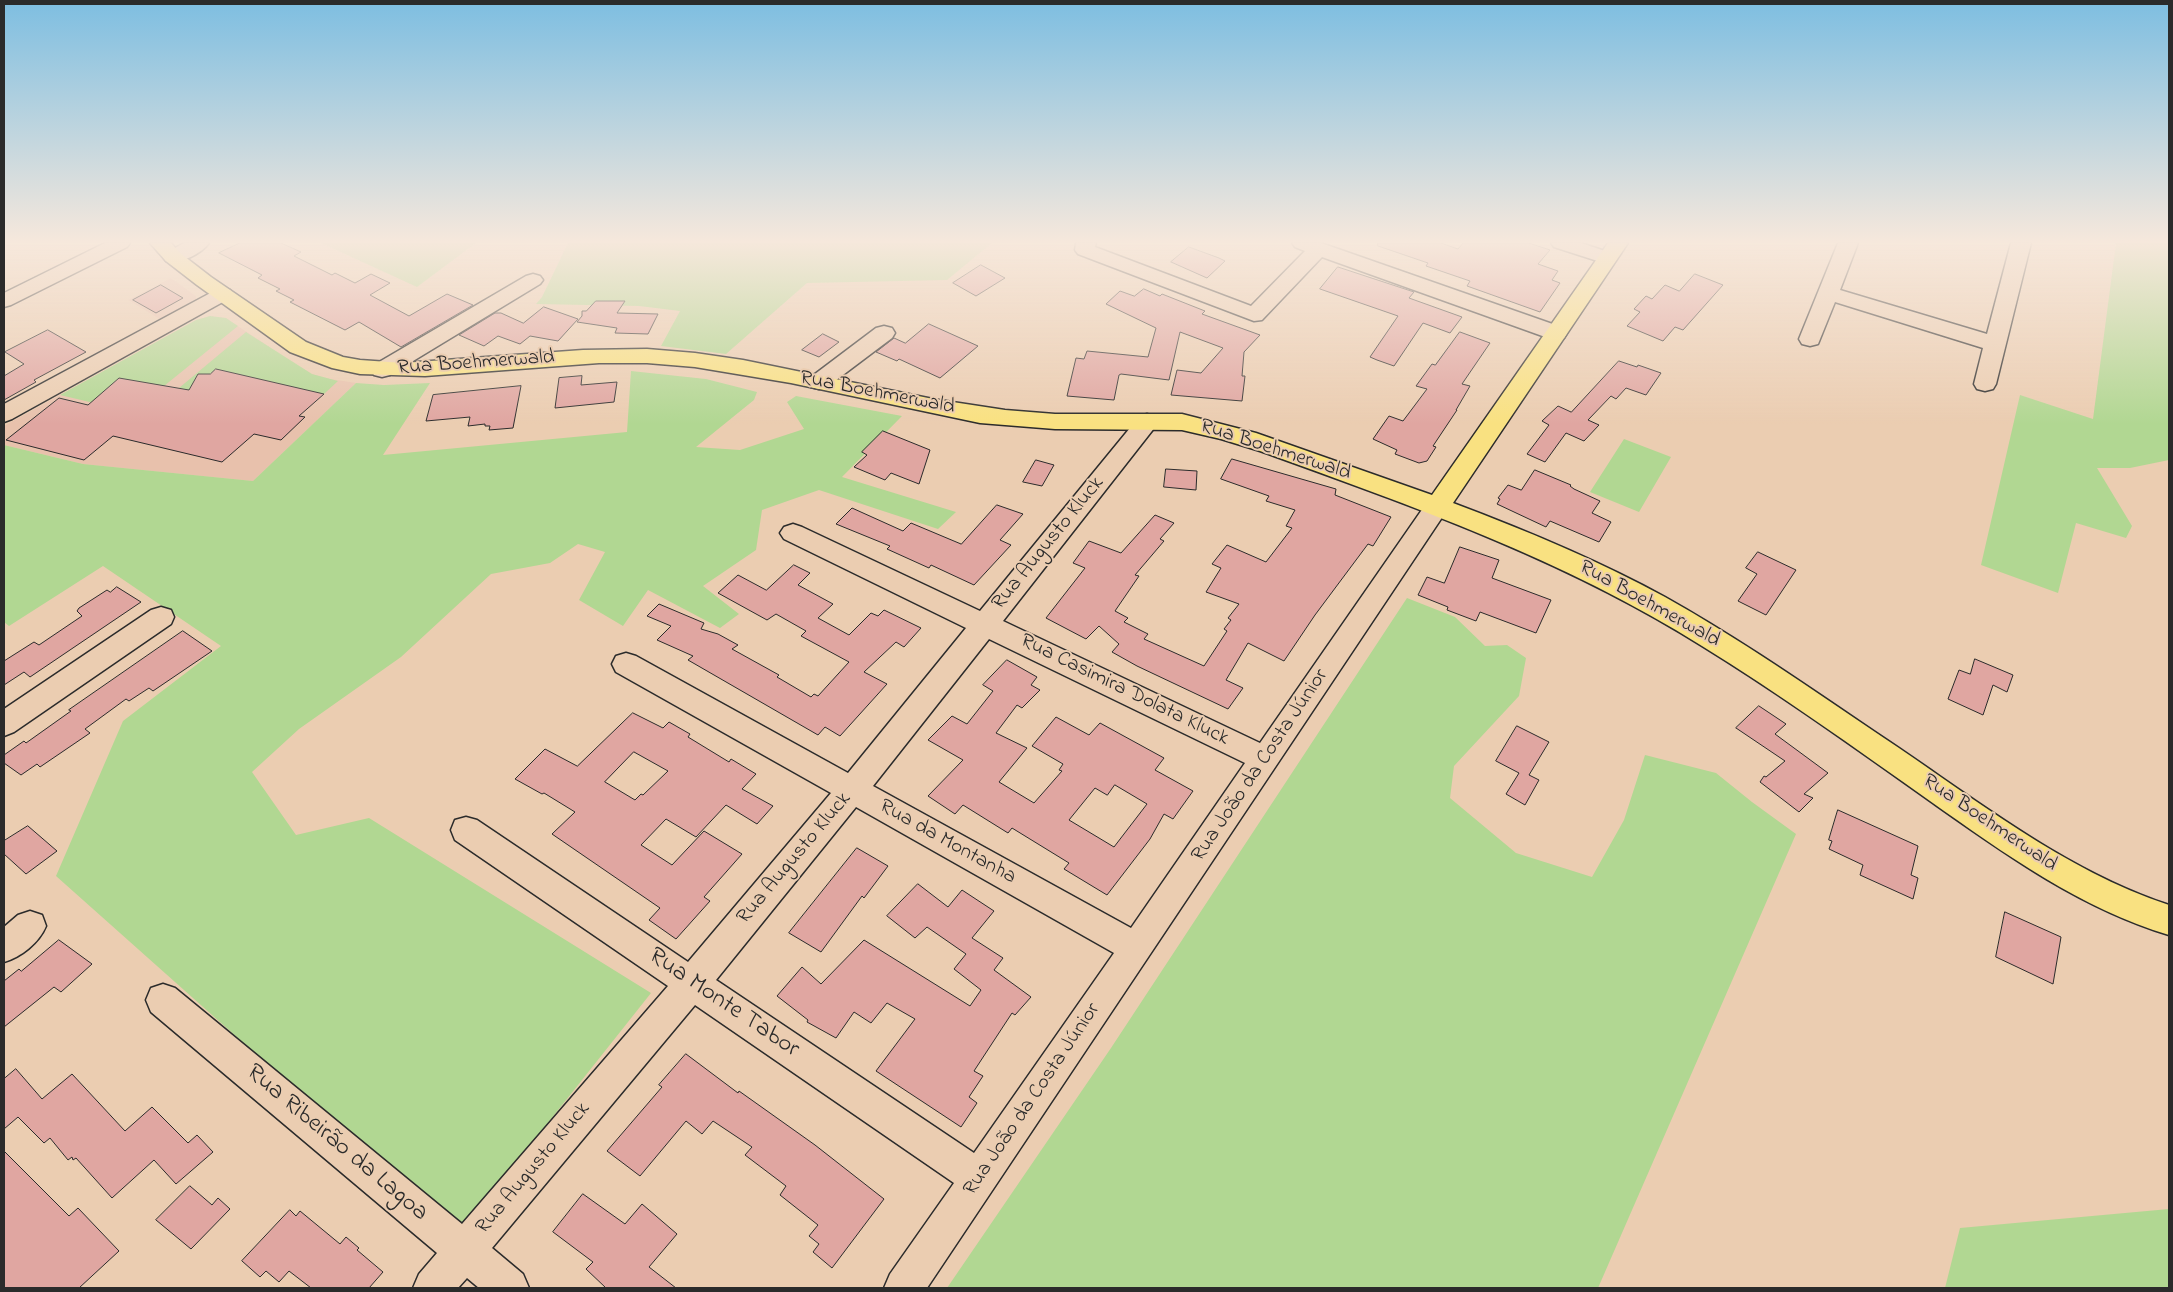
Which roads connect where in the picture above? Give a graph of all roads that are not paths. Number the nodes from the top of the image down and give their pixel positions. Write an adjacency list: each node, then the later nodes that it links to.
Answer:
1 (206, 303): 18 (street)
2 (236, 303): 15 (main road, Rua Boehmerwald)
3 (494, 303): 15 (street)
4 (1224, 303): 5 (street)
5 (1264, 303)
6 (1472, 303): 12 (street)
7 (1576, 303): 12 (main road, Rua João da Costa Júnior)
8 (1824, 303): 13 (street)
9 (1862, 303): 14 (street)
10 (2005, 303): 14 (street)
11 (884, 333): 16 (street)
12 (1556, 333): 20 (main road, Rua João da Costa Júnior)
13 (1810, 339)
14 (1995, 344): 17 (street)
15 (382, 370): 16 (main road, Rua Boehmerwald)
16 (819, 382): 19 (main road, Rua Boehmerwald)
17 (1985, 384)
18 (4, 414)
19 (1147, 422): 20 (main road, Rua Boehmerwald); 23 (street, Rua Augusto Kluck)
20 (1437, 507): 26 (street, Rua João da Costa Júnior); 29 (main road, Rua Boehmerwald)
21 (793, 533): 23 (street, Rua Casimira Dolata Kluck)
22 (161, 617): 25 (street)
23 (984, 625): 26 (street, Rua Casimira Dolata Kluck); 27 (street, Rua Augusto Kluck)
24 (626, 664): 27 (street, Rua da Montanha)
25 (4, 724)
26 (1265, 759): 32 (street, Rua João da Costa Júnior)
27 (852, 790): 32 (street, Rua da Montanha); 33 (street, Rua Augusto Kluck)
28 (466, 830): 33 (street, Rua Monte Tabor)
29 (2169, 920)
30 (30, 926): 31 (street)
31 (4, 947)
32 (1136, 948): 35 (street, Rua João da Costa Júnior)
33 (692, 983): 35 (street, Rua Monte Tabor); 36 (street, Rua Augusto Kluck)
34 (163, 1000): 36 (street, Rua Ribeirão da Lagoa)
35 (979, 1178): 39 (street, Rua João da Costa Júnior)
36 (464, 1251): 37 (street, Rua Augusto Kluck); 38 (street, Rua Ribeirão da Lagoa)
37 (433, 1288)
38 (509, 1288)
39 (904, 1288)

